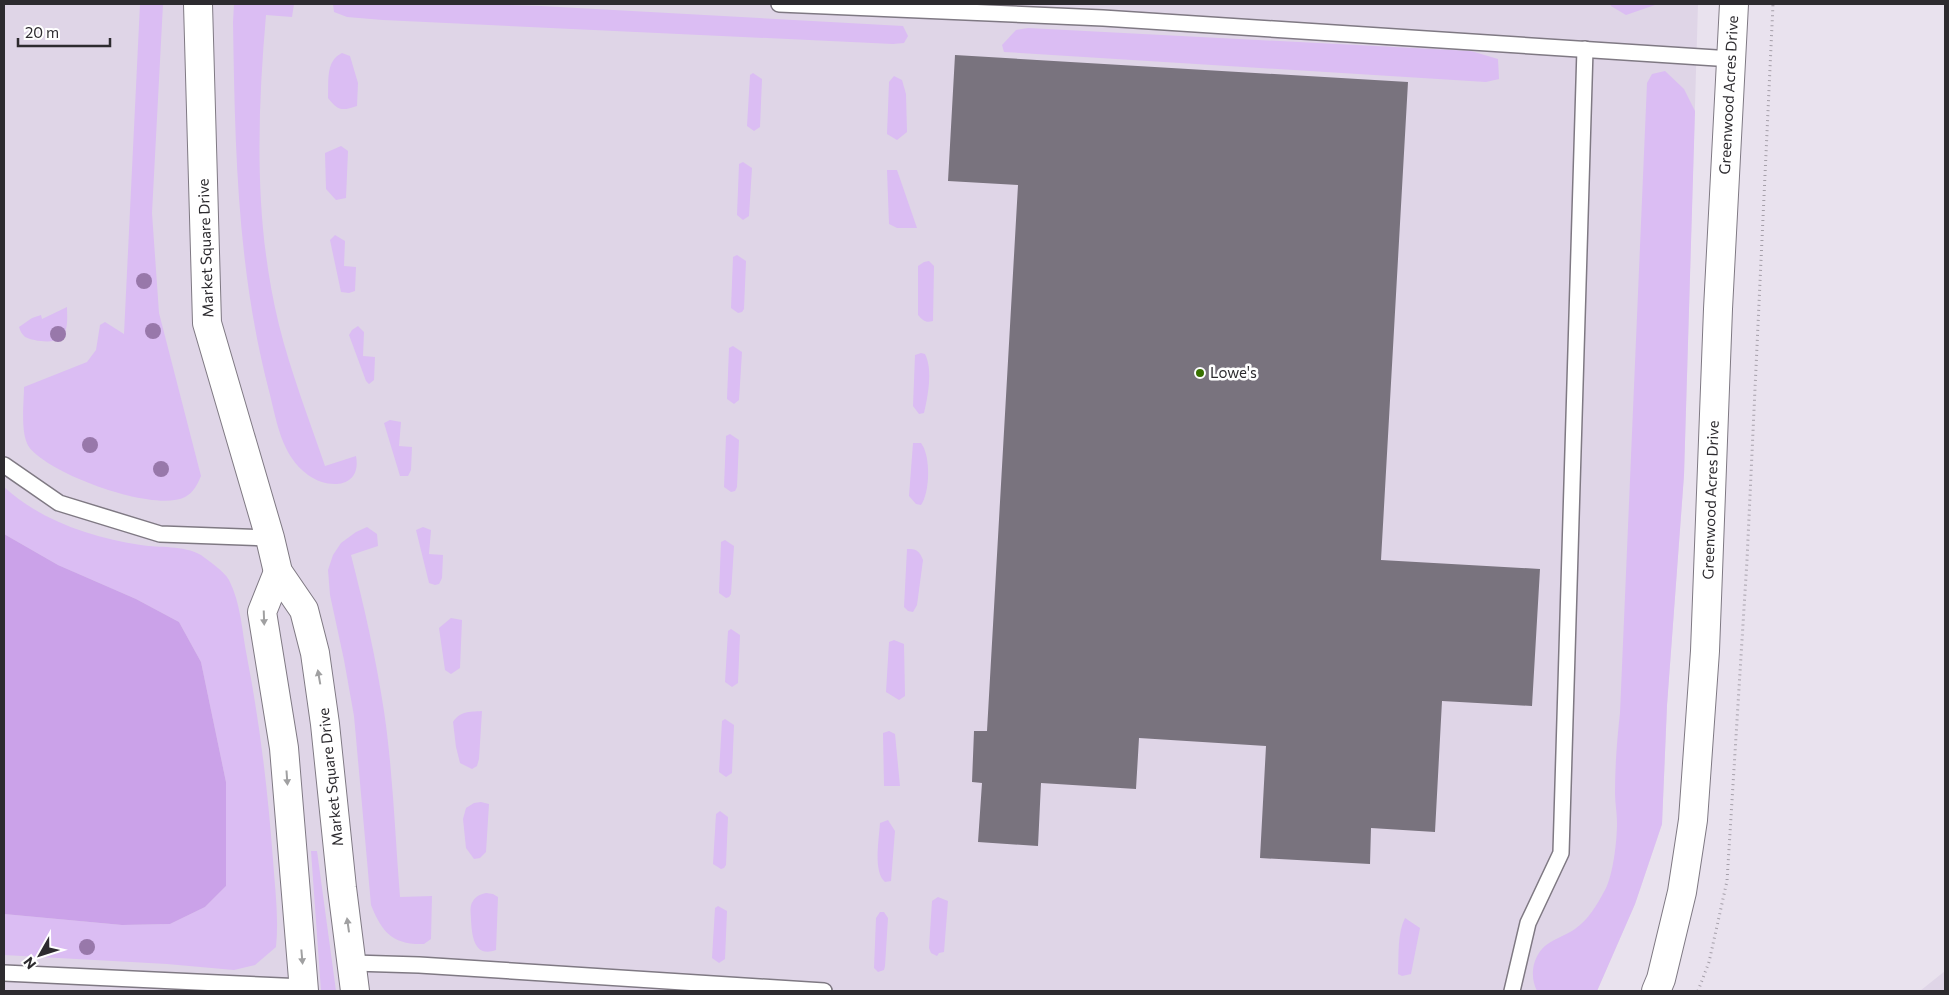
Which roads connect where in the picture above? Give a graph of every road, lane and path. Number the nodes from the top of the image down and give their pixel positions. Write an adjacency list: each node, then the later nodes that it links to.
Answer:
1 (198, 4): 8 (street, Market Square Drive)
2 (779, 4): 5 (lane)
3 (1734, 4): 6 (street, Greenwood Acres Drive)
4 (1773, 4): 17 (path)
5 (1585, 49): 6 (lane); 15 (lane)
6 (1732, 59): 16 (street, Greenwood Acres Drive)
7 (4, 466): 8 (lane)
8 (270, 538): 9 (street, Market Square Drive)
9 (278, 572): 10 (street, Market Square Drive, one-way to 9); 12 (street, one-way to 12)
10 (353, 963): 13 (street, Market Square Drive); 14 (lane)
11 (4, 973): 12 (lane)
12 (304, 989)
13 (355, 991)
14 (824, 991)
15 (1512, 991)
16 (1656, 991)
17 (1698, 991)

